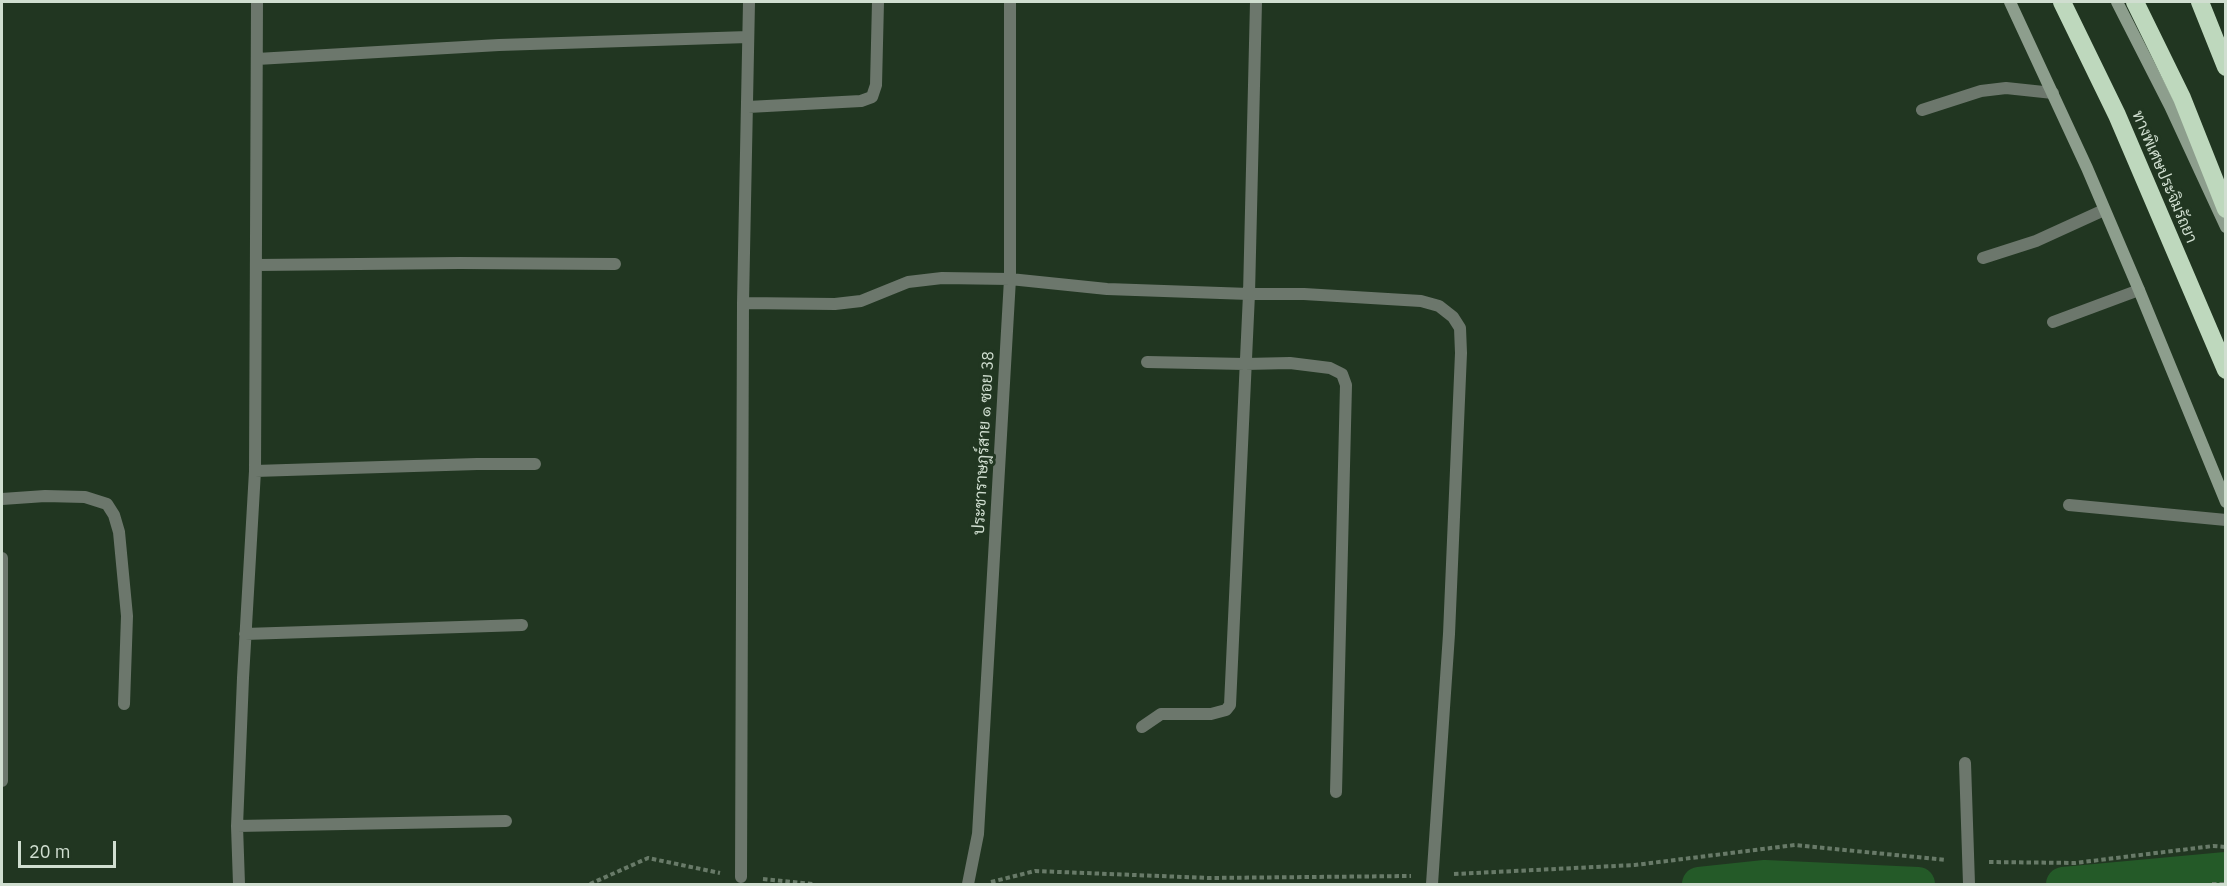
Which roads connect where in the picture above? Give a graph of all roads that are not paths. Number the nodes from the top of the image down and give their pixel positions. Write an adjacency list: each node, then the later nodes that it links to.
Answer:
1 (257, 2): 12 (street)
2 (749, 2): 11 (street)
3 (878, 2): 15 (street)
4 (1011, 2): 23 (street, ประชาราษฎร์สาย ๑ ซอย 38)
5 (1256, 2): 25 (street)
6 (2010, 2): 14 (main road)
7 (2062, 2): 30 (highway, ทางพิเศษประจิมรัถยา)
8 (2117, 2): 19 (main road)
9 (2135, 2): 17 (highway)
10 (2200, 2): 13 (highway)
11 (748, 37): 12 (street); 15 (street)
12 (257, 59): 22 (street)
13 (2226, 67)
14 (2052, 93): 16 (street); 18 (main road)
15 (748, 107): 26 (street)
16 (1922, 110)
17 (2226, 209)
18 (2104, 210): 20 (street); 24 (main road)
19 (2226, 227)
20 (1983, 258)
21 (615, 264): 22 (street)
22 (257, 265): 32 (street)
23 (1010, 279): 25 (street); 26 (street); 50 (street, ประชาราษฎร์สาย ๑ ซอย 38)
24 (2139, 290): 27 (street); 34 (main road)
25 (1249, 294): 29 (street); 48 (street)
26 (743, 303): 47 (street)
27 (2053, 322)
28 (1147, 362): 29 (street)
29 (1245, 364): 41 (street); 44 (street)
30 (2226, 370)
31 (535, 464): 32 (street)
32 (255, 471): 39 (street)
33 (2, 499): 40 (street)
34 (2226, 502)
35 (2069, 505): 36 (street)
36 (2226, 520)
37 (2, 558): 43 (street)
38 (522, 625): 39 (street)
39 (246, 634): 46 (street)
40 (124, 704)
41 (1142, 727)
42 (1965, 763): 51 (street)
43 (2, 781)
44 (1336, 792)
45 (506, 821): 46 (street)
46 (237, 826): 49 (street)
47 (741, 877)
48 (1432, 880)
49 (239, 885)
50 (968, 885)
51 (1969, 885)

